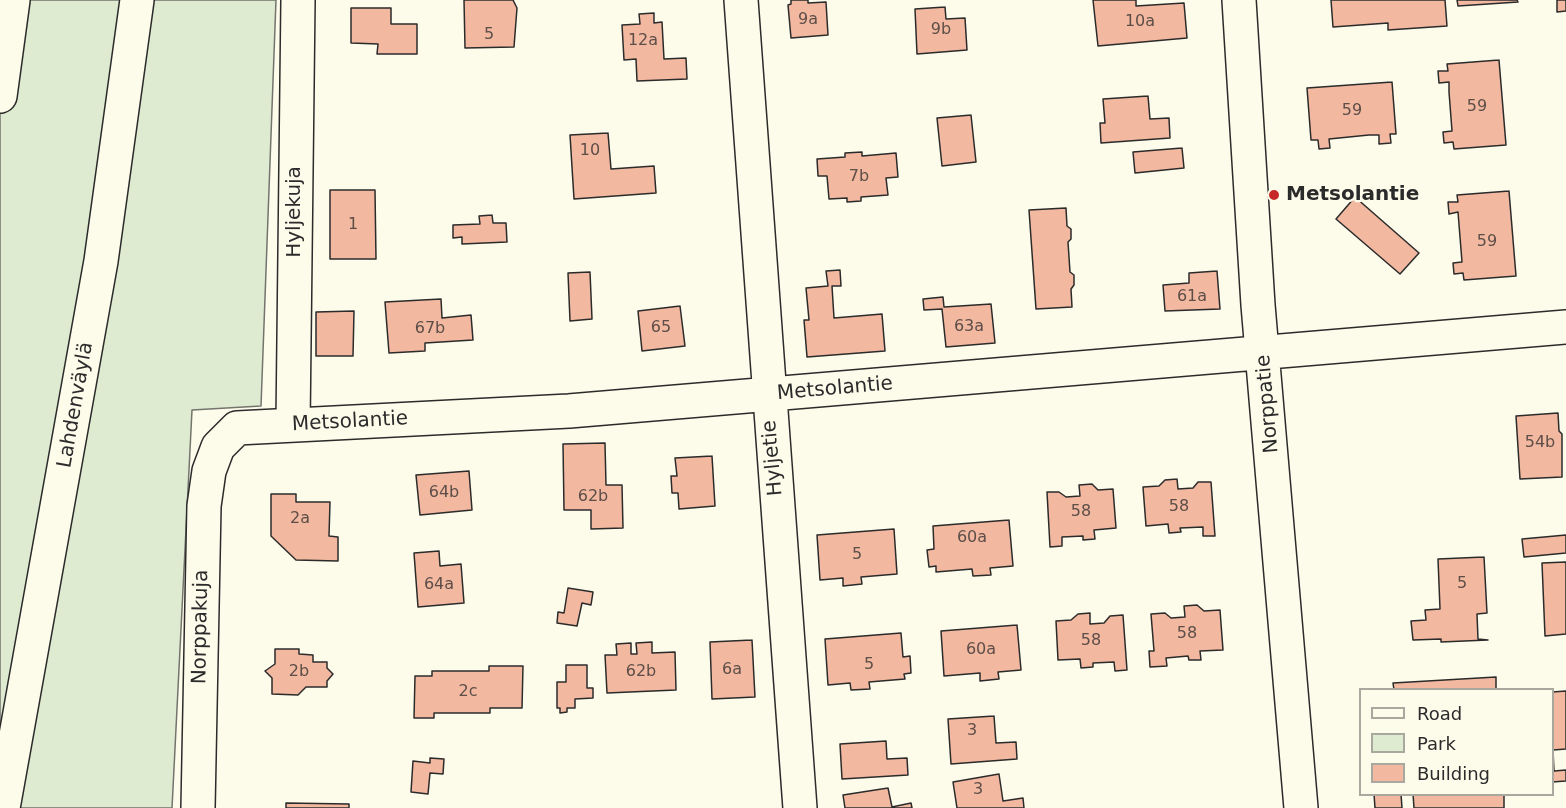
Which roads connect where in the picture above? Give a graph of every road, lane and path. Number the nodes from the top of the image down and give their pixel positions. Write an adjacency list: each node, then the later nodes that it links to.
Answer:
1 (13, 0): 6 (main road)
2 (137, 0): 12 (main road, Lahdenväylä)
3 (298, 0): 10 (main road, Hyljekuja)
4 (741, 0): 9 (main road, Hyljetie)
5 (1239, 0): 8 (main road, Norppatie)
6 (0, 96)
7 (1566, 327): 8 (main road, Metsolantie)
8 (1263, 352): 9 (main road, Metsolantie); 15 (main road, Norppatie)
9 (768, 395): 10 (main road, Metsolantie); 14 (main road, Hyljetie)
10 (293, 424): 11 (main road, Metsolantie)
11 (218, 447): 13 (main road, Norppakuja)
12 (3, 808)
13 (198, 808)
14 (800, 808)
15 (1301, 808)

